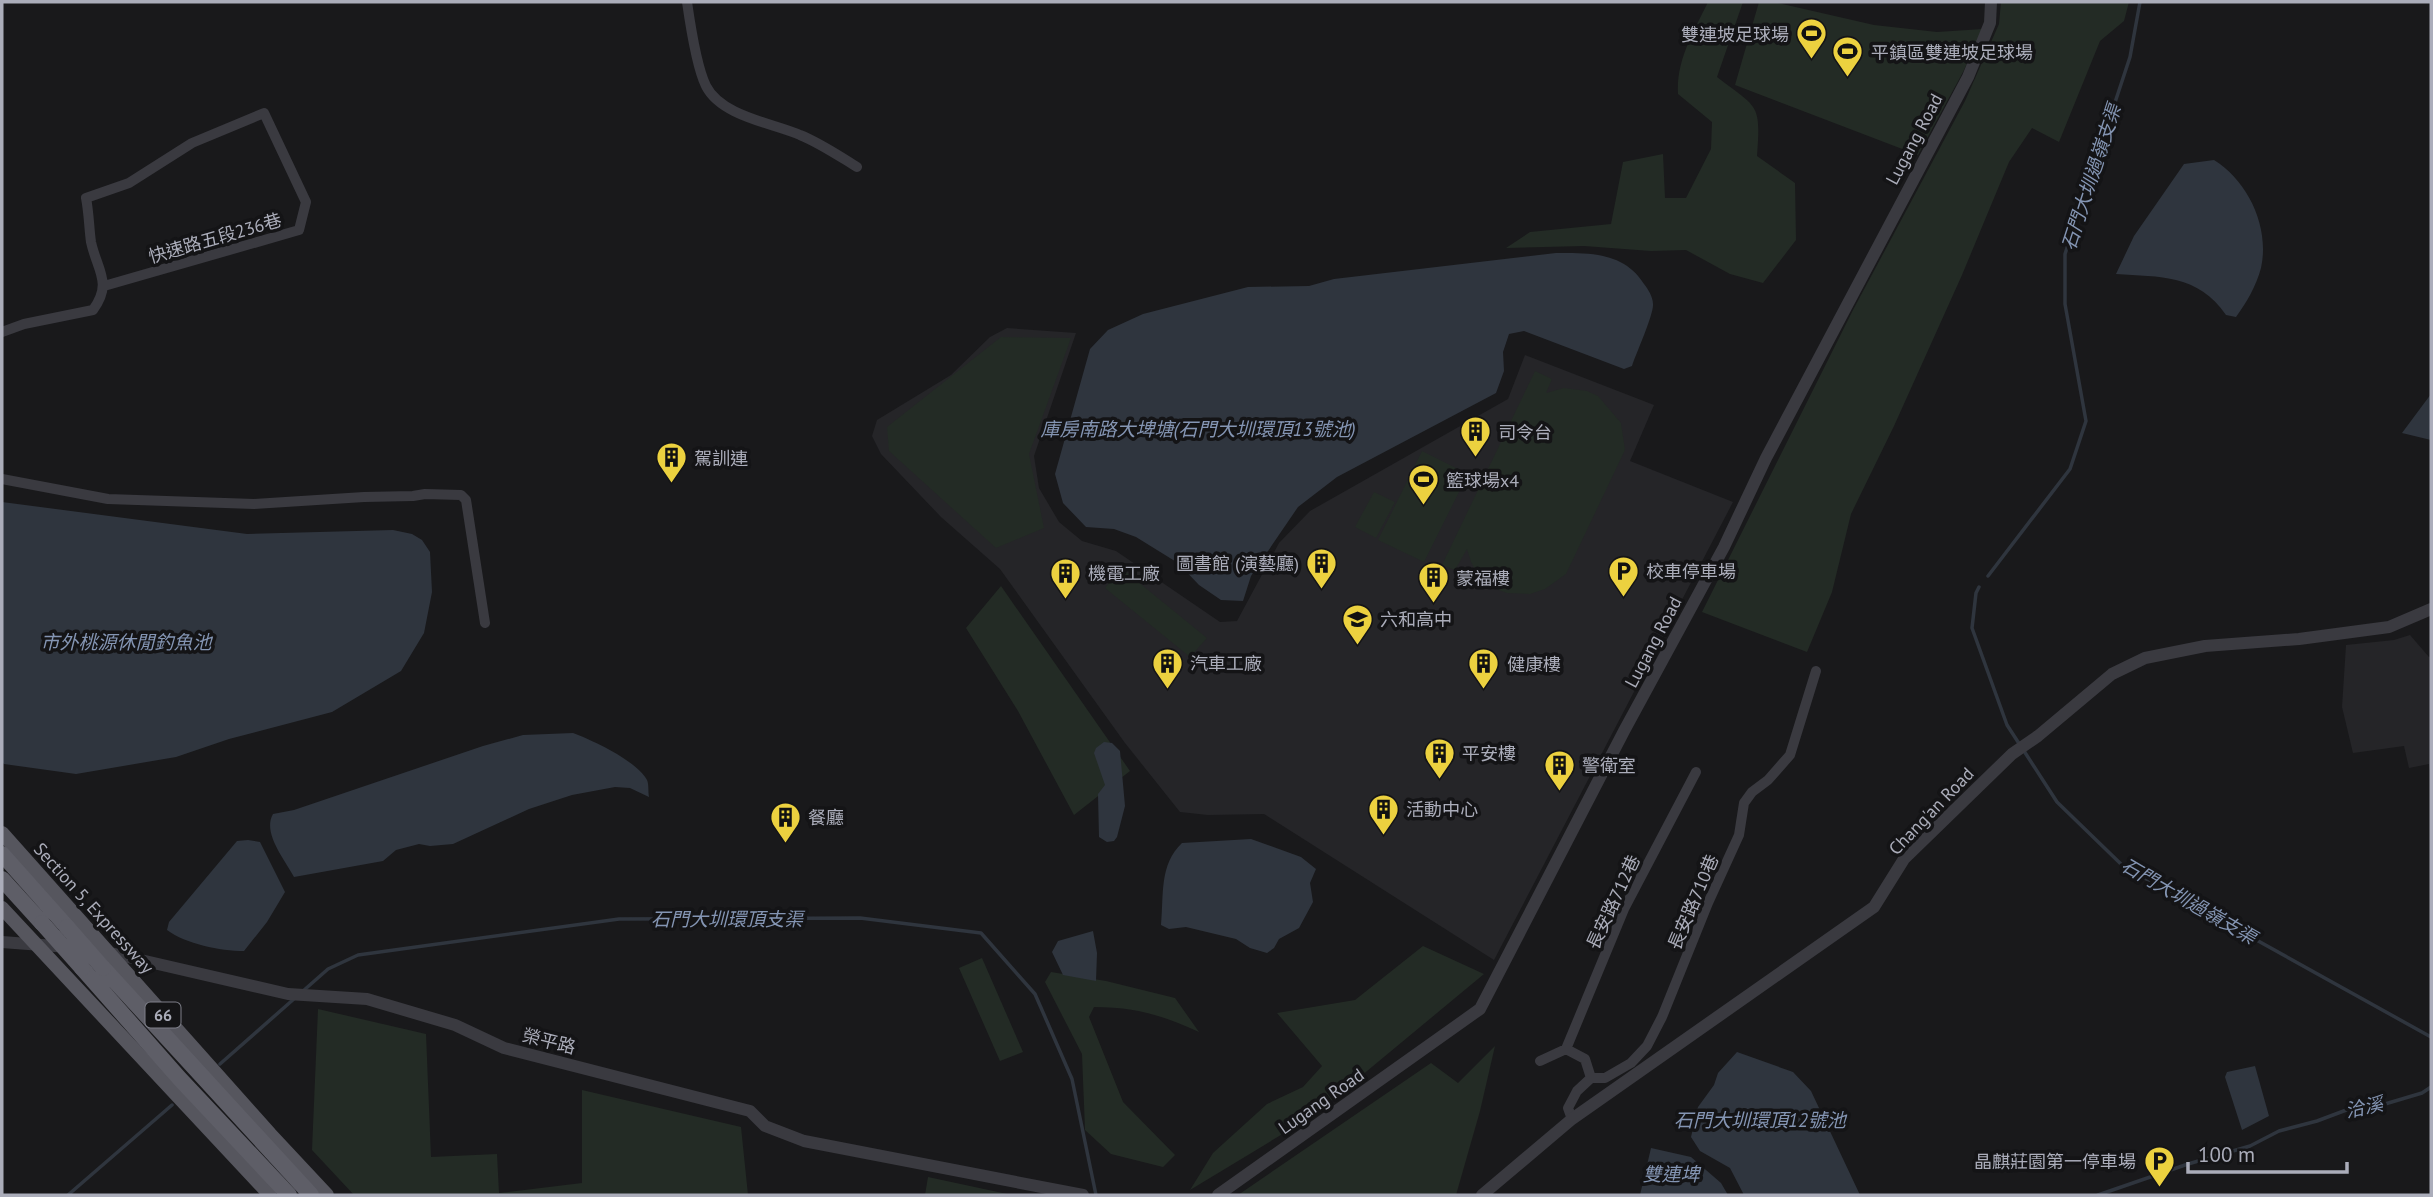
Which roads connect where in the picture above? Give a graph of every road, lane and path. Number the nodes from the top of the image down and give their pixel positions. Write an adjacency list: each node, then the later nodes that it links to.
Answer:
1 (687, 2): 3 (street)
2 (1991, 2): 28 (street, Lugang Road)
3 (857, 167)
4 (104, 286): 4 (street, 快速路五段236巷); 5 (street)
5 (2, 332)
6 (2, 479): 8 (street)
7 (2431, 609): 22 (street, Chang'an Road)
8 (485, 623)
9 (1816, 671): 20 (street, 長安路710巷)
10 (1696, 772): 18 (street, 長安路712巷)
11 (2, 833): 17 (main road, Section 5, Expressway / 66)
12 (2, 854): 17 (highway, 66, bridge)
13 (2, 879): 21 (highway, 66, bridge)
14 (2, 908): 16 (main road, 66)
15 (2, 942): 16 (street, 榮平路)
16 (33, 943): 17 (street, 榮平路); 23 (main road, 66)
17 (105, 960): 21 (highway, 66); 26 (main road, Section 5, Expressway / 66); 27 (street, 榮平路)
18 (1566, 1049): 19 (street); 20 (street)
19 (1540, 1061)
20 (1591, 1078): 22 (street)
21 (196, 1084): 24 (highway, 66); 25 (highway, 66)
22 (1572, 1119): 29 (street, Chang'an Road)
23 (270, 1195)
24 (289, 1195)
25 (311, 1195)
26 (327, 1195)
27 (1083, 1195)
28 (1218, 1195)
29 (1482, 1195)

